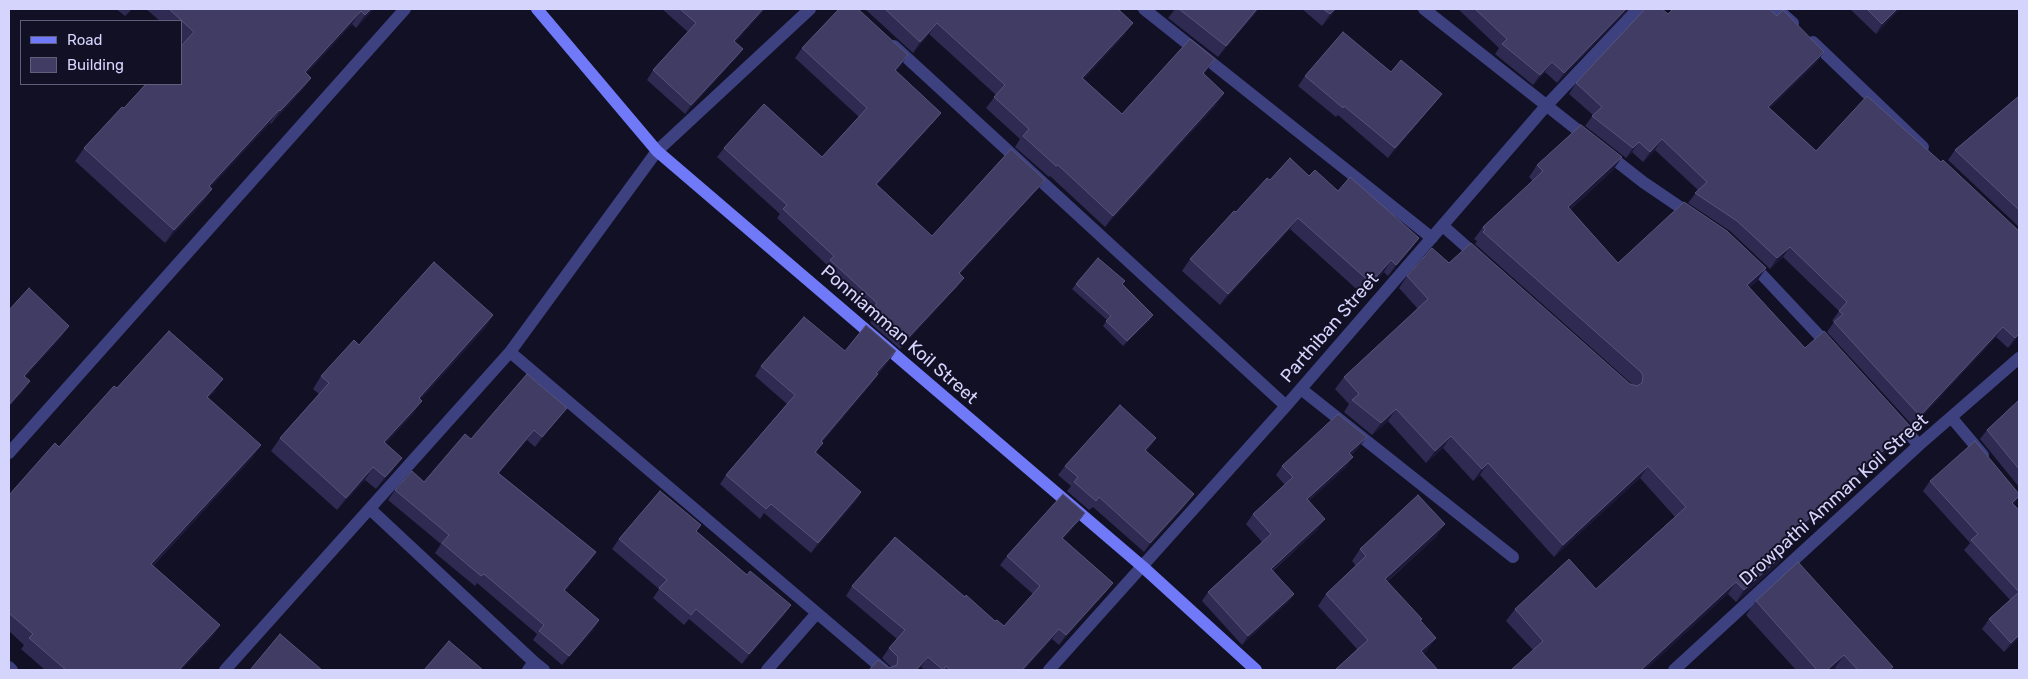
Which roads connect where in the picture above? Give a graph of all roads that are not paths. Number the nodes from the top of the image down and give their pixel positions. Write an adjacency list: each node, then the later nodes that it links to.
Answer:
1 (405, 9): 25 (street)
2 (537, 9): 10 (street, Ponniamman Koil Street)
3 (810, 9): 10 (street)
4 (1144, 9): 14 (street)
5 (1424, 9): 9 (street)
6 (1638, 9): 9 (street, Parthiban Street)
7 (1777, 9): 11 (street)
8 (882, 36): 21 (street)
9 (1546, 106): 12 (street, Parthiban Street); 13 (street)
10 (657, 151): 17 (street); 29 (street, Ponniamman Koil Street)
11 (1934, 157)
12 (1443, 226): 14 (street, Parthiban Street); 16 (street)
13 (1707, 226)
14 (1432, 238): 20 (street, Parthiban Street)
15 (1743, 255): 19 (street)
16 (1487, 265)
17 (510, 352): 27 (street); 30 (street)
18 (2019, 358): 23 (street, Drowpathi Amman Koil Street)
19 (1841, 359)
20 (1301, 389): 21 (street, Parthiban Street); 28 (street)
21 (1286, 406): 29 (street, Parthiban Street)
22 (1886, 410): 24 (street)
23 (1951, 417): 24 (street, Drowpathi Amman Koil Street); 26 (street)
24 (1919, 445): 39 (street, Drowpathi Amman Koil Street)
25 (9, 453)
26 (1988, 461)
27 (370, 509): 32 (street); 34 (street)
28 (1513, 557)
29 (1143, 567): 37 (street, Parthiban Street); 38 (street, Ponniamman Koil Street)
30 (817, 613): 35 (street); 36 (street)
31 (9, 667): 33 (street)
32 (535, 668)
33 (12, 670)
34 (225, 670)
35 (767, 670)
36 (884, 670)
37 (1049, 670)
38 (1256, 670)
39 (1674, 670)

